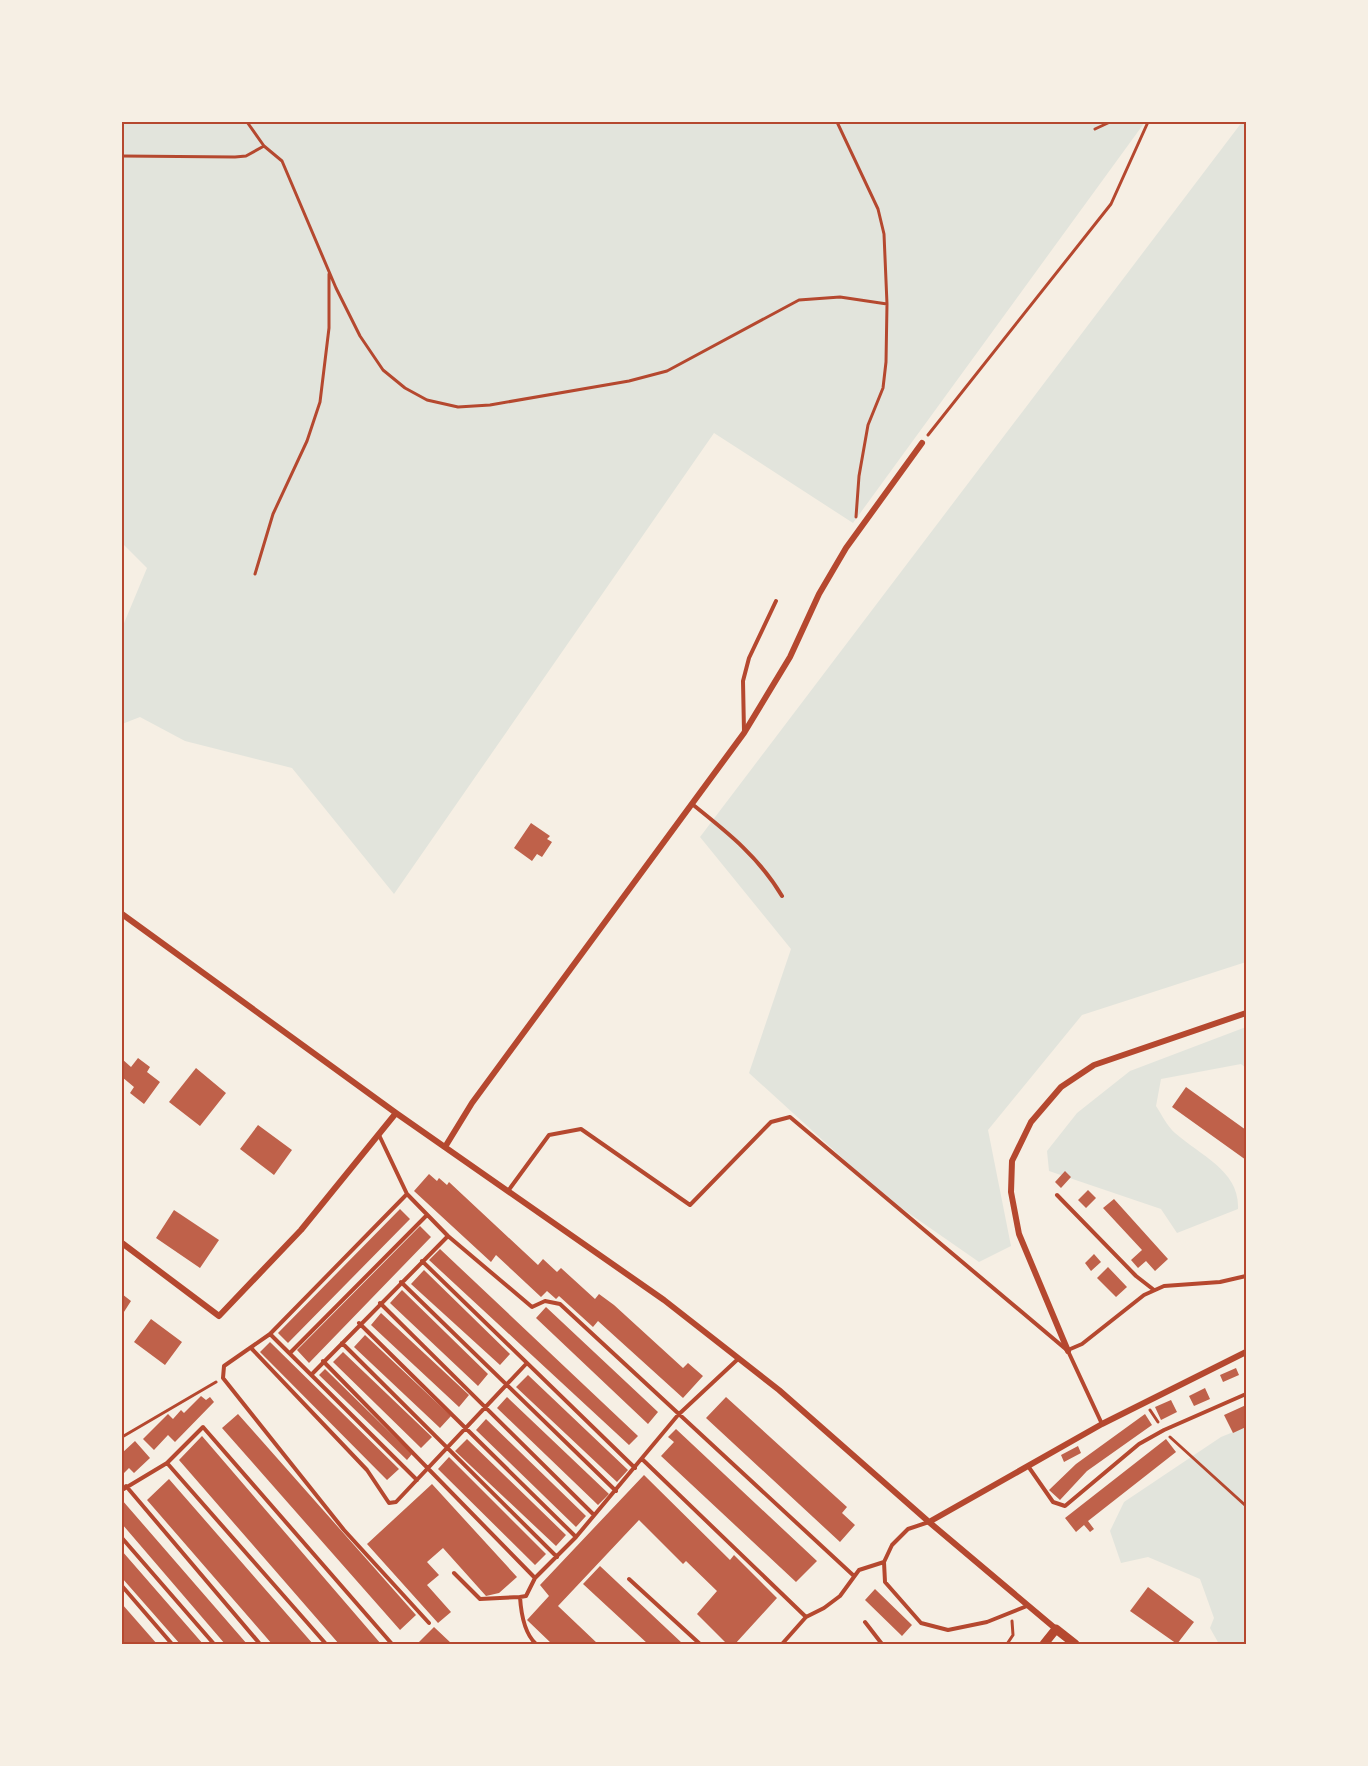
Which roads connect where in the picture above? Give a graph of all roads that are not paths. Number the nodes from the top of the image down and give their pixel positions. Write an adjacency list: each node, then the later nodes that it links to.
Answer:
1 (922, 443): 3 (street)
2 (776, 601): 3 (lane)
3 (744, 733): 4 (street)
4 (692, 804): 5 (lane); 10 (street)
5 (782, 896)
6 (122, 914): 8 (street)
7 (1246, 1013): 26 (street)
8 (396, 1113): 9 (street); 10 (street)
9 (379, 1134): 12 (lane); 16 (street)
10 (445, 1147): 11 (street)
11 (508, 1191): 26 (lane); 29 (street)
12 (407, 1194): 14 (lane); 23 (lane)
13 (1057, 1195): 20 (lane)
14 (427, 1215): 15 (lane); 27 (lane)
15 (448, 1236): 17 (lane); 36 (lane)
16 (122, 1243)
17 (422, 1261): 19 (lane); 31 (lane)
18 (1246, 1276): 20 (lane)
19 (401, 1282): 21 (lane); 33 (lane)
20 (1154, 1290): 26 (lane)
21 (380, 1303): 22 (lane); 35 (lane)
22 (359, 1323): 24 (lane); 38 (lane)
23 (270, 1334): 25 (lane); 27 (lane)
24 (342, 1343): 30 (lane); 39 (lane)
25 (252, 1349): 45 (lane); 64 (lane)
26 (1068, 1350): 37 (lane)
27 (291, 1352): 32 (lane)
28 (1246, 1352): 37 (street)
29 (739, 1359): 36 (lane); 50 (street)
30 (323, 1361): 32 (lane); 43 (lane)
31 (527, 1363): 33 (lane); 44 (lane)
32 (312, 1374): 45 (lane)
33 (506, 1385): 35 (lane); 48 (lane)
34 (1246, 1394): 42 (lane)
35 (486, 1406): 38 (lane); 49 (lane)
36 (678, 1415): 40 (lane); 56 (lane)
37 (1102, 1424): 42 (street)
38 (466, 1428): 39 (lane); 51 (lane)
39 (447, 1447): 43 (lane); 53 (lane)
40 (642, 1459): 44 (lane); 62 (lane)
41 (167, 1462): 46 (lane); 69 (lane); 70 (lane)
42 (1028, 1466): 50 (street)
43 (428, 1467): 45 (lane); 57 (lane)
44 (635, 1468): 48 (lane)
45 (417, 1480)
46 (126, 1486): 47 (lane); 68 (lane)
47 (122, 1490)
48 (616, 1491): 49 (lane)
49 (594, 1515): 51 (lane)
50 (929, 1522): 54 (lane); 61 (street)
51 (576, 1537): 53 (lane)
52 (122, 1538): 67 (lane)
53 (557, 1557): 57 (lane)
54 (884, 1562): 56 (lane); 61 (lane)
55 (454, 1573): 60 (lane)
56 (854, 1576): 62 (lane)
57 (535, 1578): 60 (lane)
58 (630, 1579): 72 (lane)
59 (122, 1586): 66 (lane)
60 (520, 1597): 71 (lane)
61 (1028, 1605): 65 (street)
62 (806, 1617): 73 (lane)
63 (865, 1622): 74 (lane)
64 (429, 1623)
65 (1056, 1629): 75 (street); 76 (street)
66 (172, 1644)
67 (214, 1644)
68 (260, 1644)
69 (326, 1644)
70 (392, 1644)
71 (537, 1644)
72 (700, 1644)
73 (782, 1644)
74 (882, 1644)
75 (1044, 1644)
76 (1075, 1644)

